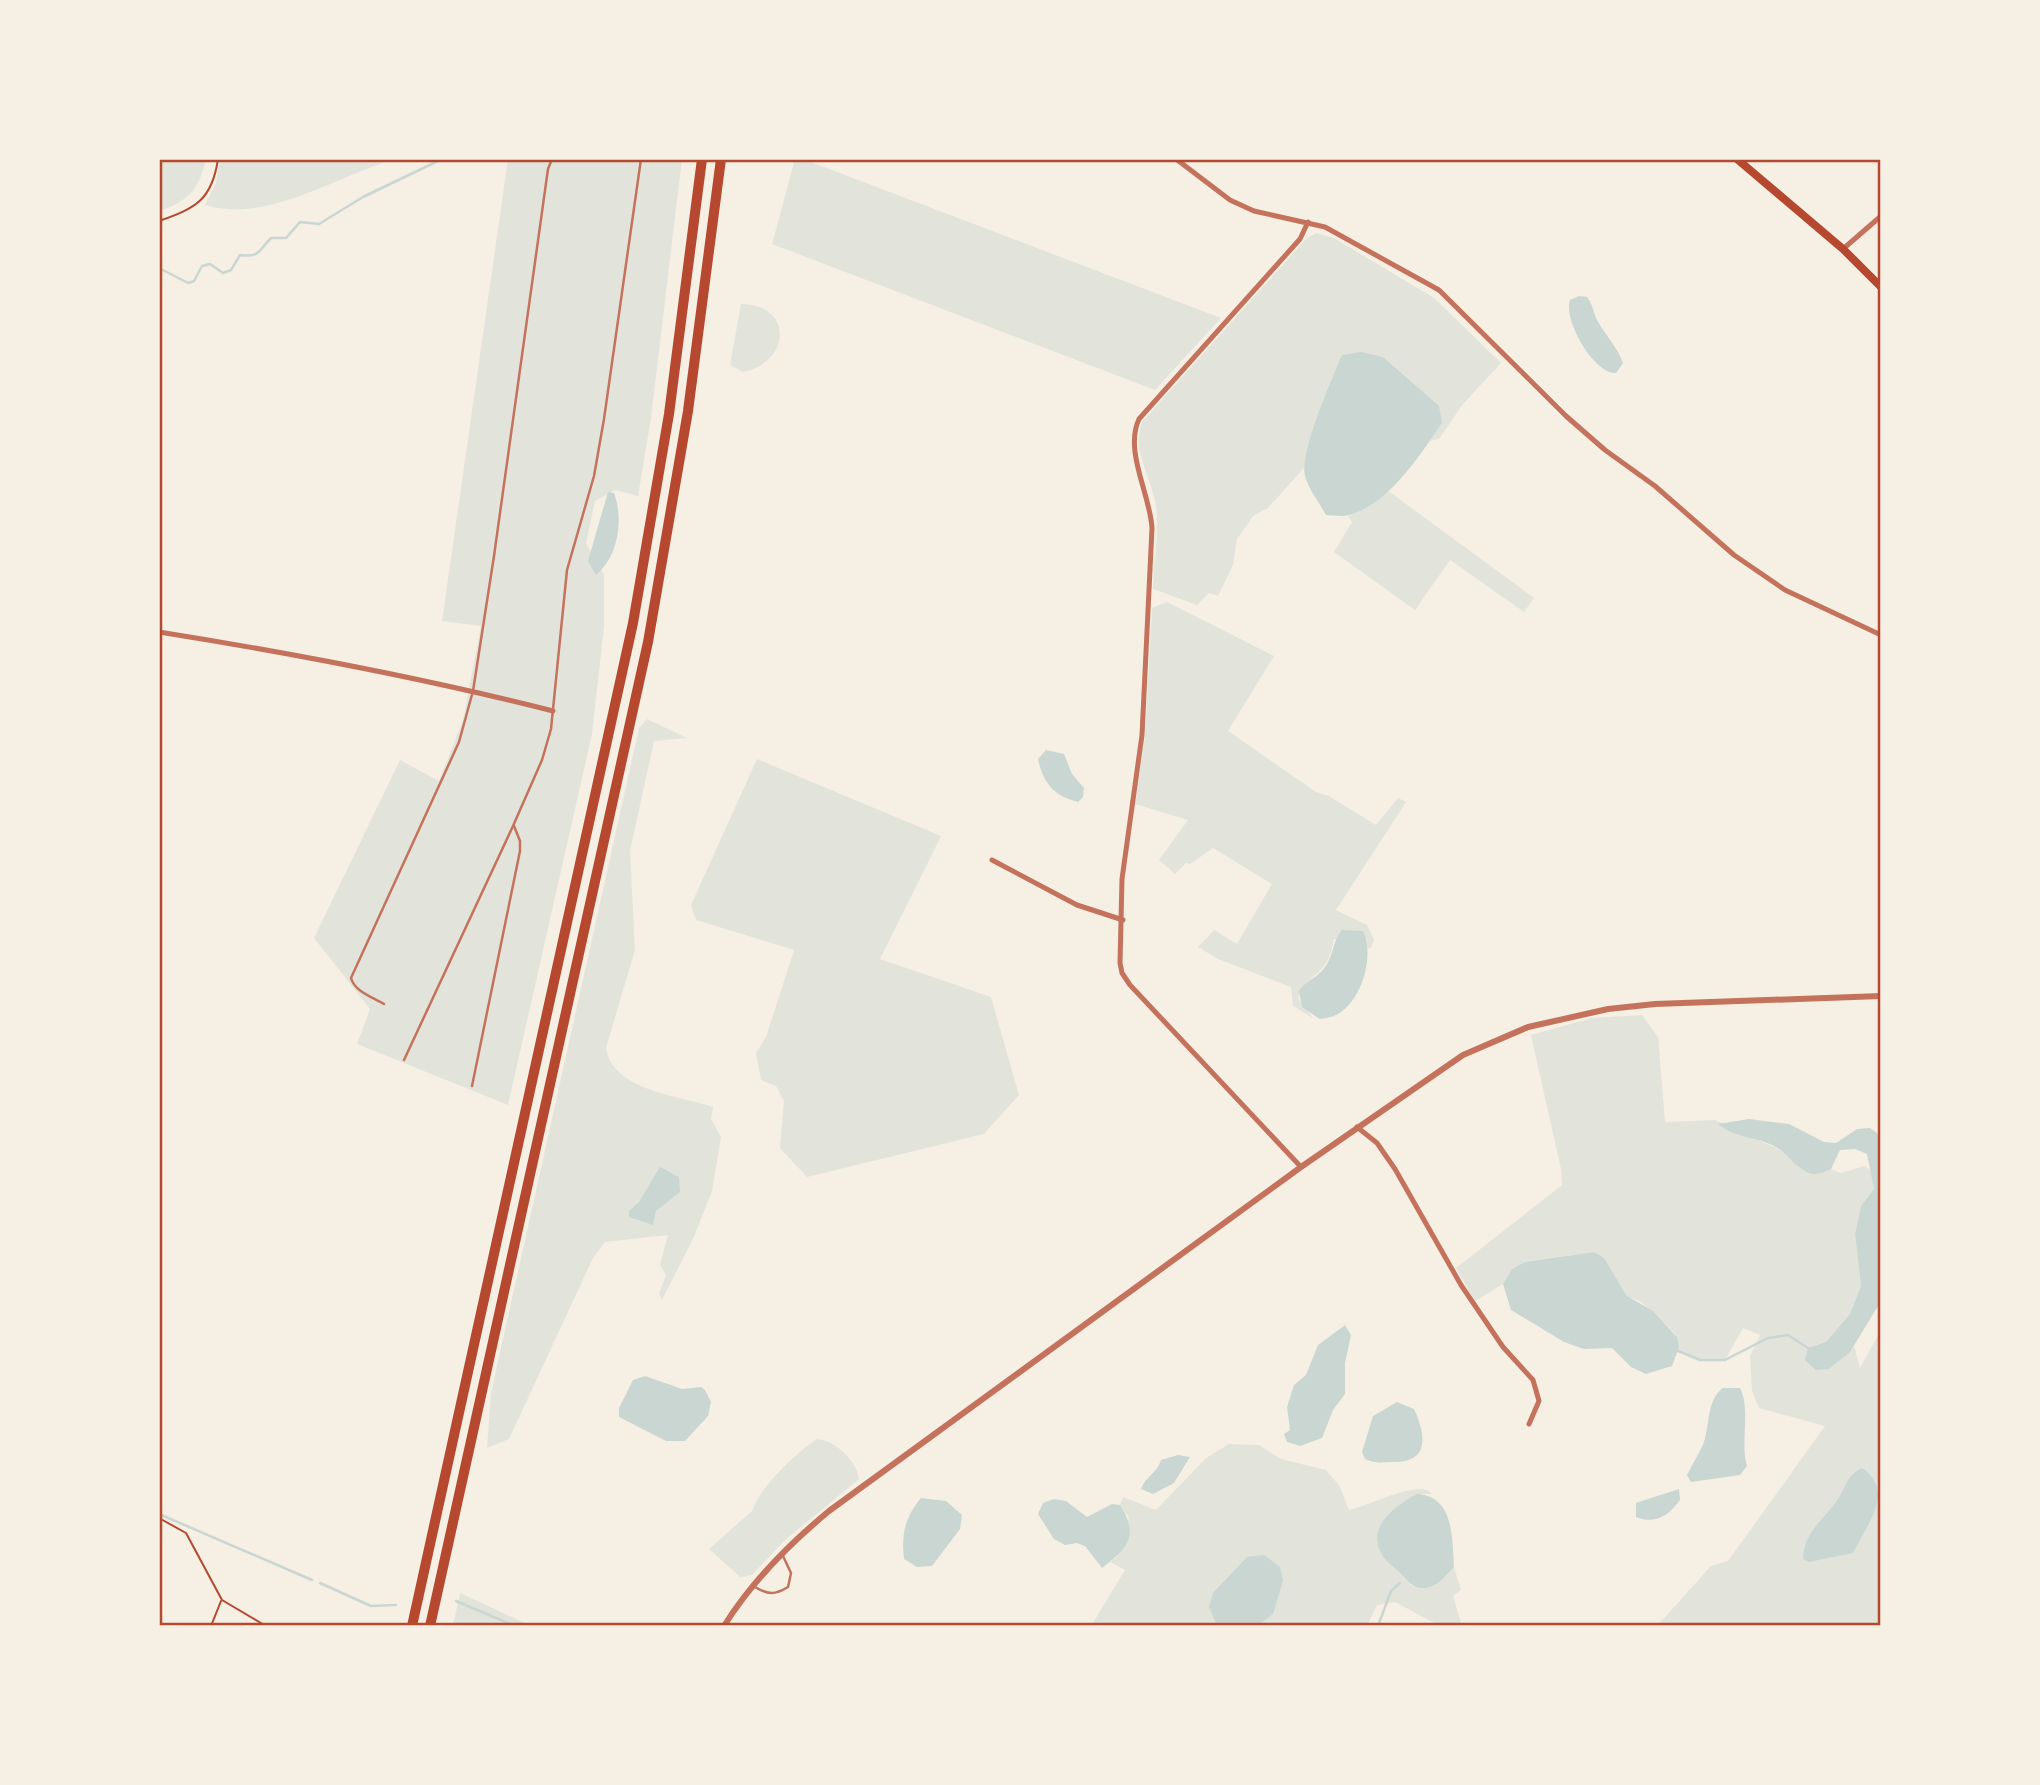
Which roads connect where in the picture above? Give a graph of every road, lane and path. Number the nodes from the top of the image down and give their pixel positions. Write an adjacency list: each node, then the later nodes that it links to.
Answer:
1 (218, 159): 9 (path)
2 (552, 159): 15 (lane)
3 (641, 159): 16 (lane)
4 (702, 159): 33 (highway)
5 (720, 159): 34 (highway)
6 (1176, 159): 10 (street)
7 (1737, 159): 11 (main road)
8 (1881, 216): 11 (street)
9 (159, 221)
10 (1308, 222): 14 (street); 19 (street)
11 (1843, 249): 12 (main road)
12 (1881, 287)
13 (159, 632): 15 (street)
14 (1881, 635)
15 (472, 691): 16 (street); 21 (lane)
16 (553, 711): 17 (lane)
17 (513, 826): 22 (lane); 23 (lane)
18 (992, 860): 19 (street)
19 (1123, 920): 25 (street)
20 (1881, 996): 24 (street)
21 (384, 1004)
22 (404, 1060)
23 (472, 1086)
24 (1357, 1127): 25 (street); 26 (street)
25 (1301, 1167): 28 (street)
26 (1529, 1424)
27 (159, 1518): 30 (path)
28 (781, 1553): 29 (street); 29 (lane)
29 (752, 1586): 35 (street)
30 (222, 1600): 31 (path); 32 (path)
31 (211, 1626)
32 (266, 1626)
33 (412, 1626)
34 (430, 1626)
35 (724, 1626)

